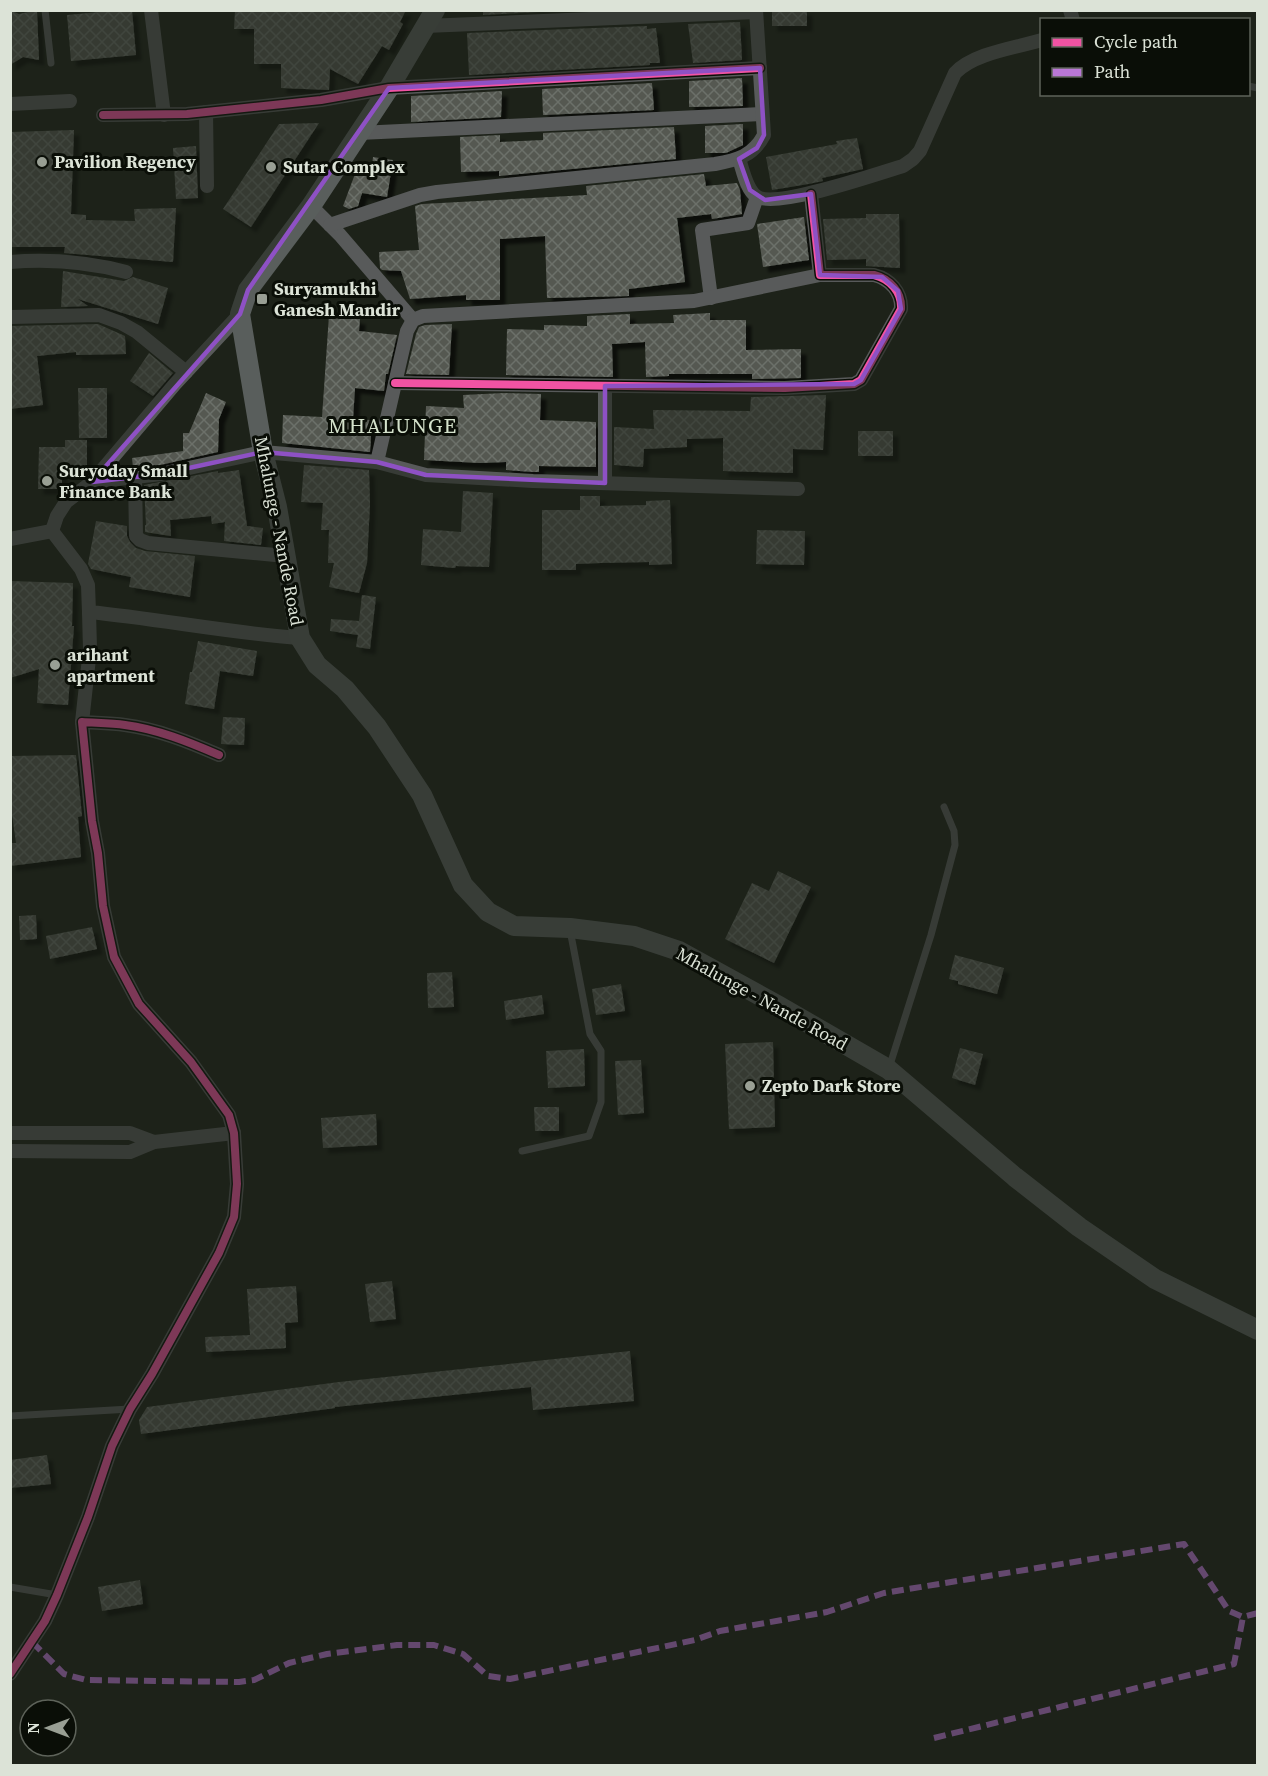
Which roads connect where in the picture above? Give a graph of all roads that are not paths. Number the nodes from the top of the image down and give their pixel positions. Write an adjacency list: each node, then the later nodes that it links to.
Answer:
1 (45, 10): 6 (lane)
2 (151, 10): 14 (street)
3 (756, 11): 4 (street); 7 (street)
4 (430, 18): 8 (main road)
5 (1040, 40): 18 (street)
6 (51, 63)
7 (760, 68): 8 (street); 12 (street)
8 (389, 87): 11 (street); 15 (main road)
9 (70, 101): 10 (street)
10 (10, 104)
11 (206, 112): 14 (street); 17 (street)
12 (762, 114): 15 (street); 16 (street)
13 (103, 115): 14 (street)
14 (165, 115)
15 (359, 133): 20 (main road)
16 (739, 159): 19 (street); 21 (street)
17 (207, 186)
18 (811, 194): 19 (street); 24 (street)
19 (757, 197): 25 (street)
20 (311, 206): 21 (street); 26 (main road)
21 (330, 225): 28 (street)
22 (10, 262): 23 (street)
23 (126, 272)
24 (820, 275): 25 (street); 31 (street)
25 (711, 298): 28 (street)
26 (240, 314): 29 (street); 32 (main road, Mhalunge - Nande Road)
27 (10, 317): 29 (street)
28 (413, 320): 30 (street)
29 (186, 372): 35 (street)
30 (395, 383): 31 (street); 33 (street)
31 (605, 386): 36 (street)
32 (263, 452): 33 (street); 34 (street); 40 (main road, Mhalunge - Nande Road)
33 (377, 462): 36 (street)
34 (135, 477): 35 (street); 40 (street)
35 (92, 482): 38 (street)
36 (605, 483): 37 (street)
37 (798, 489)
38 (52, 531): 39 (street); 41 (street)
39 (10, 539)
40 (286, 556): 42 (main road, Mhalunge - Nande Road)
41 (89, 612): 42 (street); 43 (street)
42 (300, 638): 46 (main road, Mhalunge - Nande Road)
43 (82, 722): 44 (street); 49 (street)
44 (219, 755)
45 (944, 807): 47 (lane)
46 (570, 928): 47 (main road, Mhalunge - Nande Road); 52 (lane)
47 (888, 1069): 53 (main road, Mhalunge - Nande Road)
48 (10, 1133): 50 (street)
49 (234, 1133): 50 (street); 54 (street)
50 (154, 1142): 51 (street)
51 (10, 1151)
52 (522, 1151)
53 (1257, 1330)
54 (130, 1409): 55 (lane); 57 (street)
55 (10, 1416)
56 (10, 1587): 57 (lane)
57 (57, 1595): 58 (street)
58 (10, 1674)

